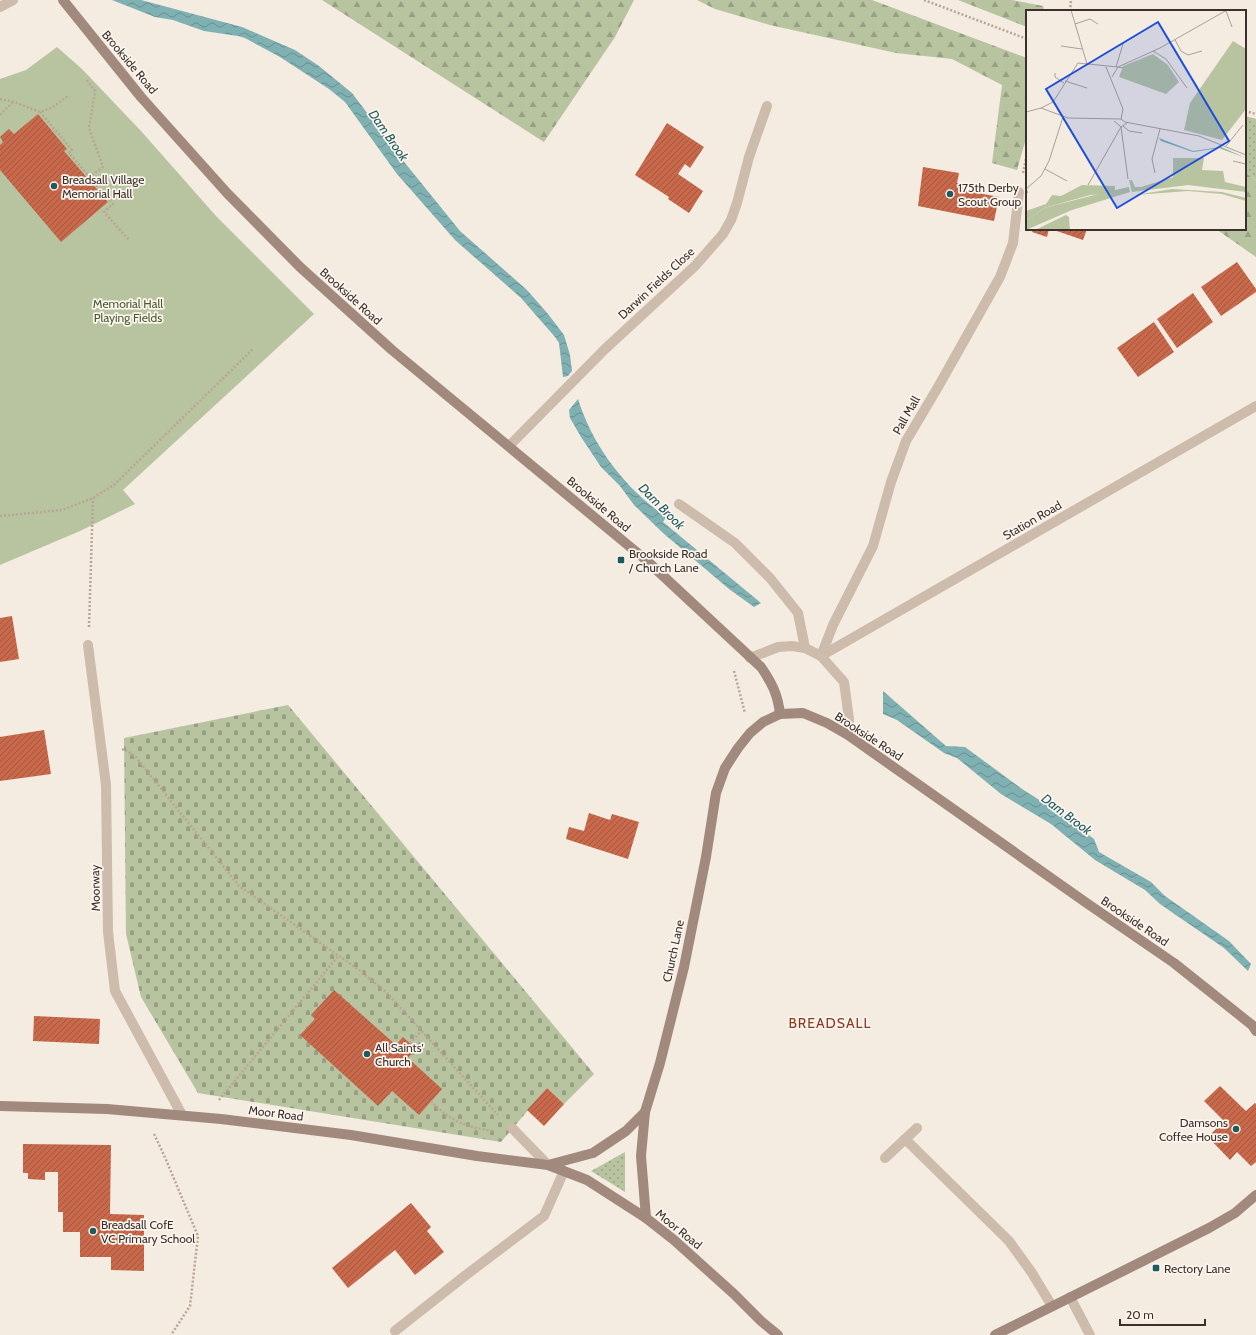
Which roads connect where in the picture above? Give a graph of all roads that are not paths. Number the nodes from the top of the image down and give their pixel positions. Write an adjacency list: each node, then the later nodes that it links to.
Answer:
1 (13, 0): 3 (street)
2 (63, 0): 7 (street, Brookside Road)
3 (0, 7)
4 (767, 106): 7 (street, Darwin Fields Close)
5 (1019, 192): 11 (street, Pall Mall)
6 (1256, 406): 11 (street, Station Road)
7 (509, 446): 12 (street, Brookside Road)
8 (679, 504): 10 (street)
9 (88, 645): 18 (street, Moorway)
10 (805, 648): 11 (street); 12 (street)
11 (822, 656): 14 (street)
12 (750, 658): 13 (street, Brookside Road)
13 (780, 714): 14 (street, Brookside Road); 17 (street, Church Lane)
14 (848, 735): 15 (street, Brookside Road)
15 (1255, 1025)
16 (0, 1106): 18 (street, Moor Road)
17 (645, 1112): 23 (street, Moor Road); 26 (street, Church Lane)
18 (182, 1115): 23 (street, Moor Road)
19 (510, 1127): 23 (street)
20 (917, 1128): 21 (street)
21 (905, 1139): 22 (street); 28 (street)
22 (885, 1158)
23 (548, 1165): 24 (street, Moor Road)
24 (564, 1171): 26 (street, Moor Road); 29 (street)
25 (1256, 1194): 27 (street)
26 (646, 1218): 30 (street, Moor Road)
27 (1070, 1296): 28 (street); 32 (street)
28 (1052, 1306): 31 (street)
29 (395, 1331)
30 (778, 1335)
31 (995, 1335)
32 (1090, 1335)

